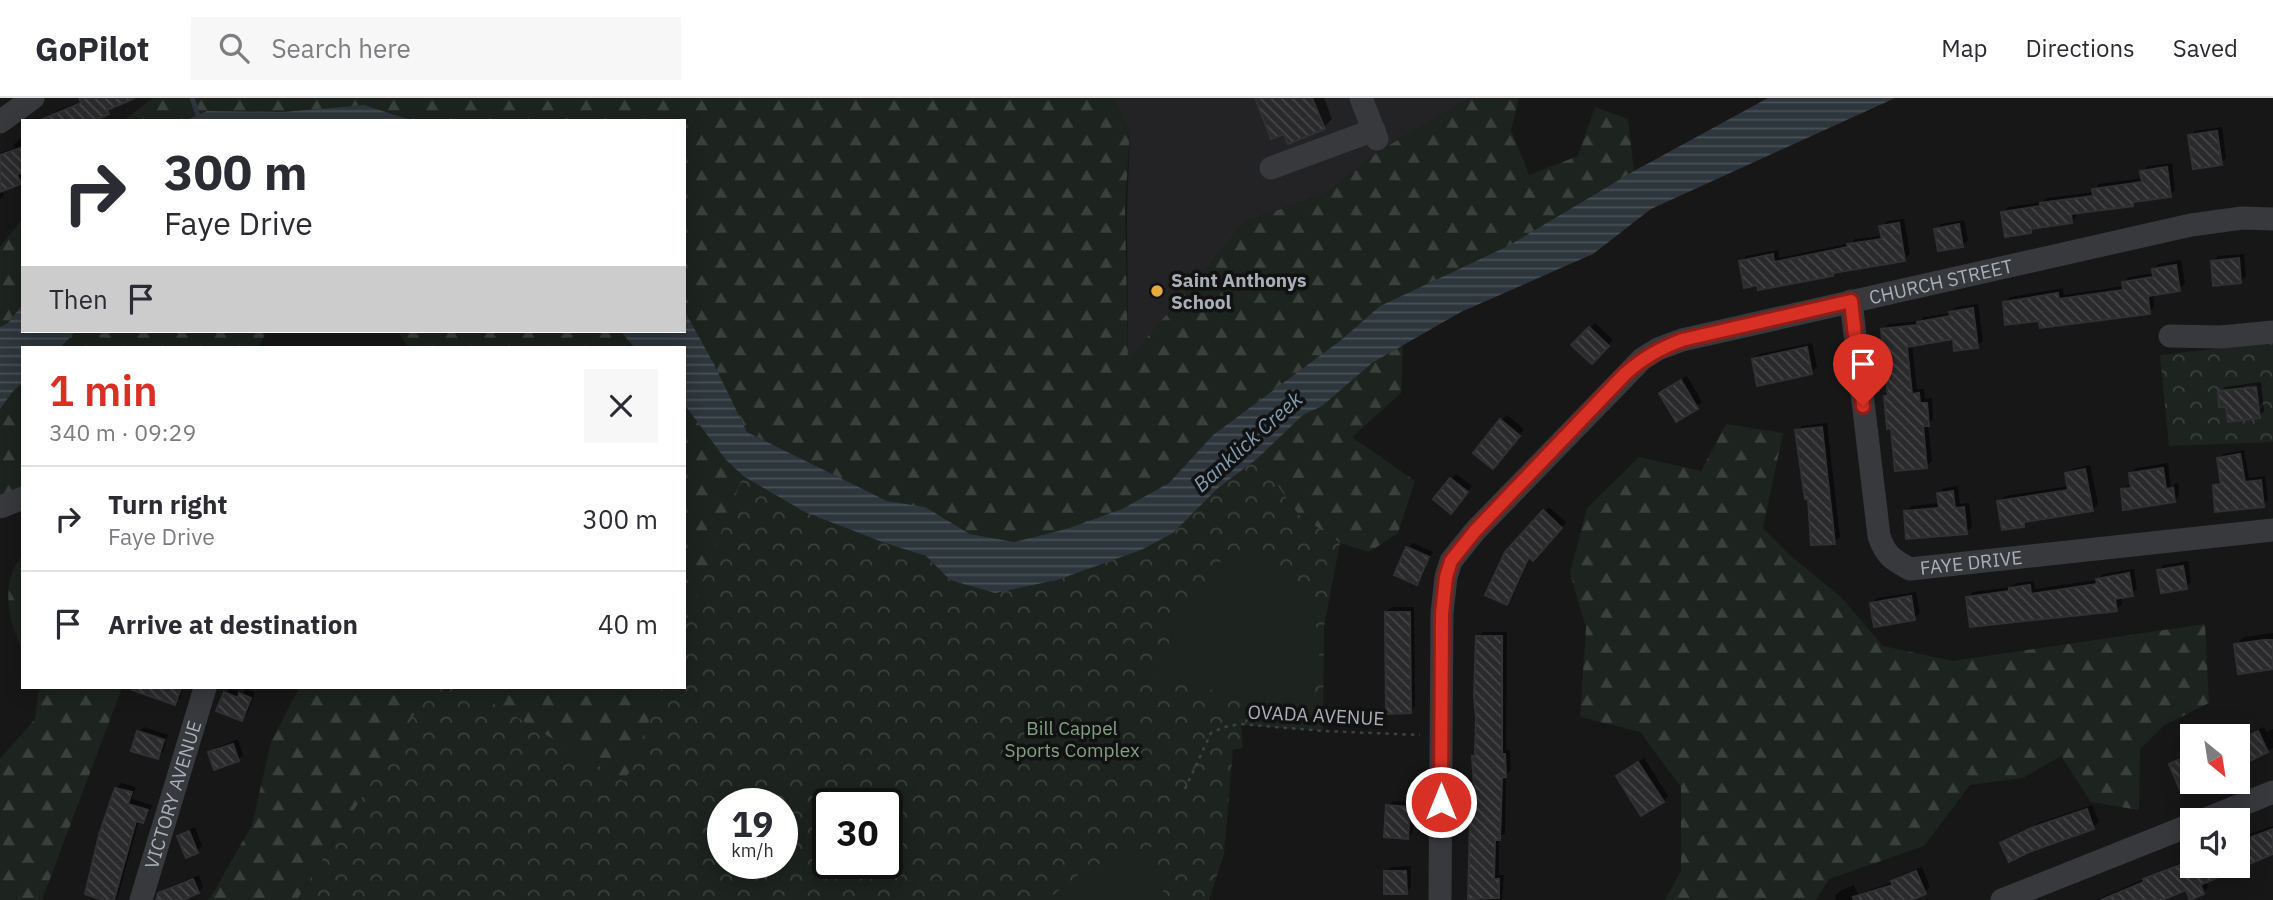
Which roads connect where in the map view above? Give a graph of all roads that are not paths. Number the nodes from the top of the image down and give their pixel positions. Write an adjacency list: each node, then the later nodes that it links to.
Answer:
1 (33, 98): 3 (street)
2 (1361, 98): 4 (street)
3 (0, 122)
4 (1271, 168)
5 (2273, 219): 6 (street, CHURCH STREET)
6 (1851, 301): 11 (street, FAYE DRIVE); 17 (street, CHURCH STREET)
7 (2273, 332): 8 (street)
8 (2170, 336)
9 (21, 499): 10 (street)
10 (0, 507)
11 (2273, 530)
12 (205, 689): 16 (street, VICTORY AVENUE)
13 (2273, 792): 14 (street)
14 (2233, 808)
15 (2180, 829): 18 (street)
16 (141, 900)
17 (1440, 900)
18 (2002, 900)

